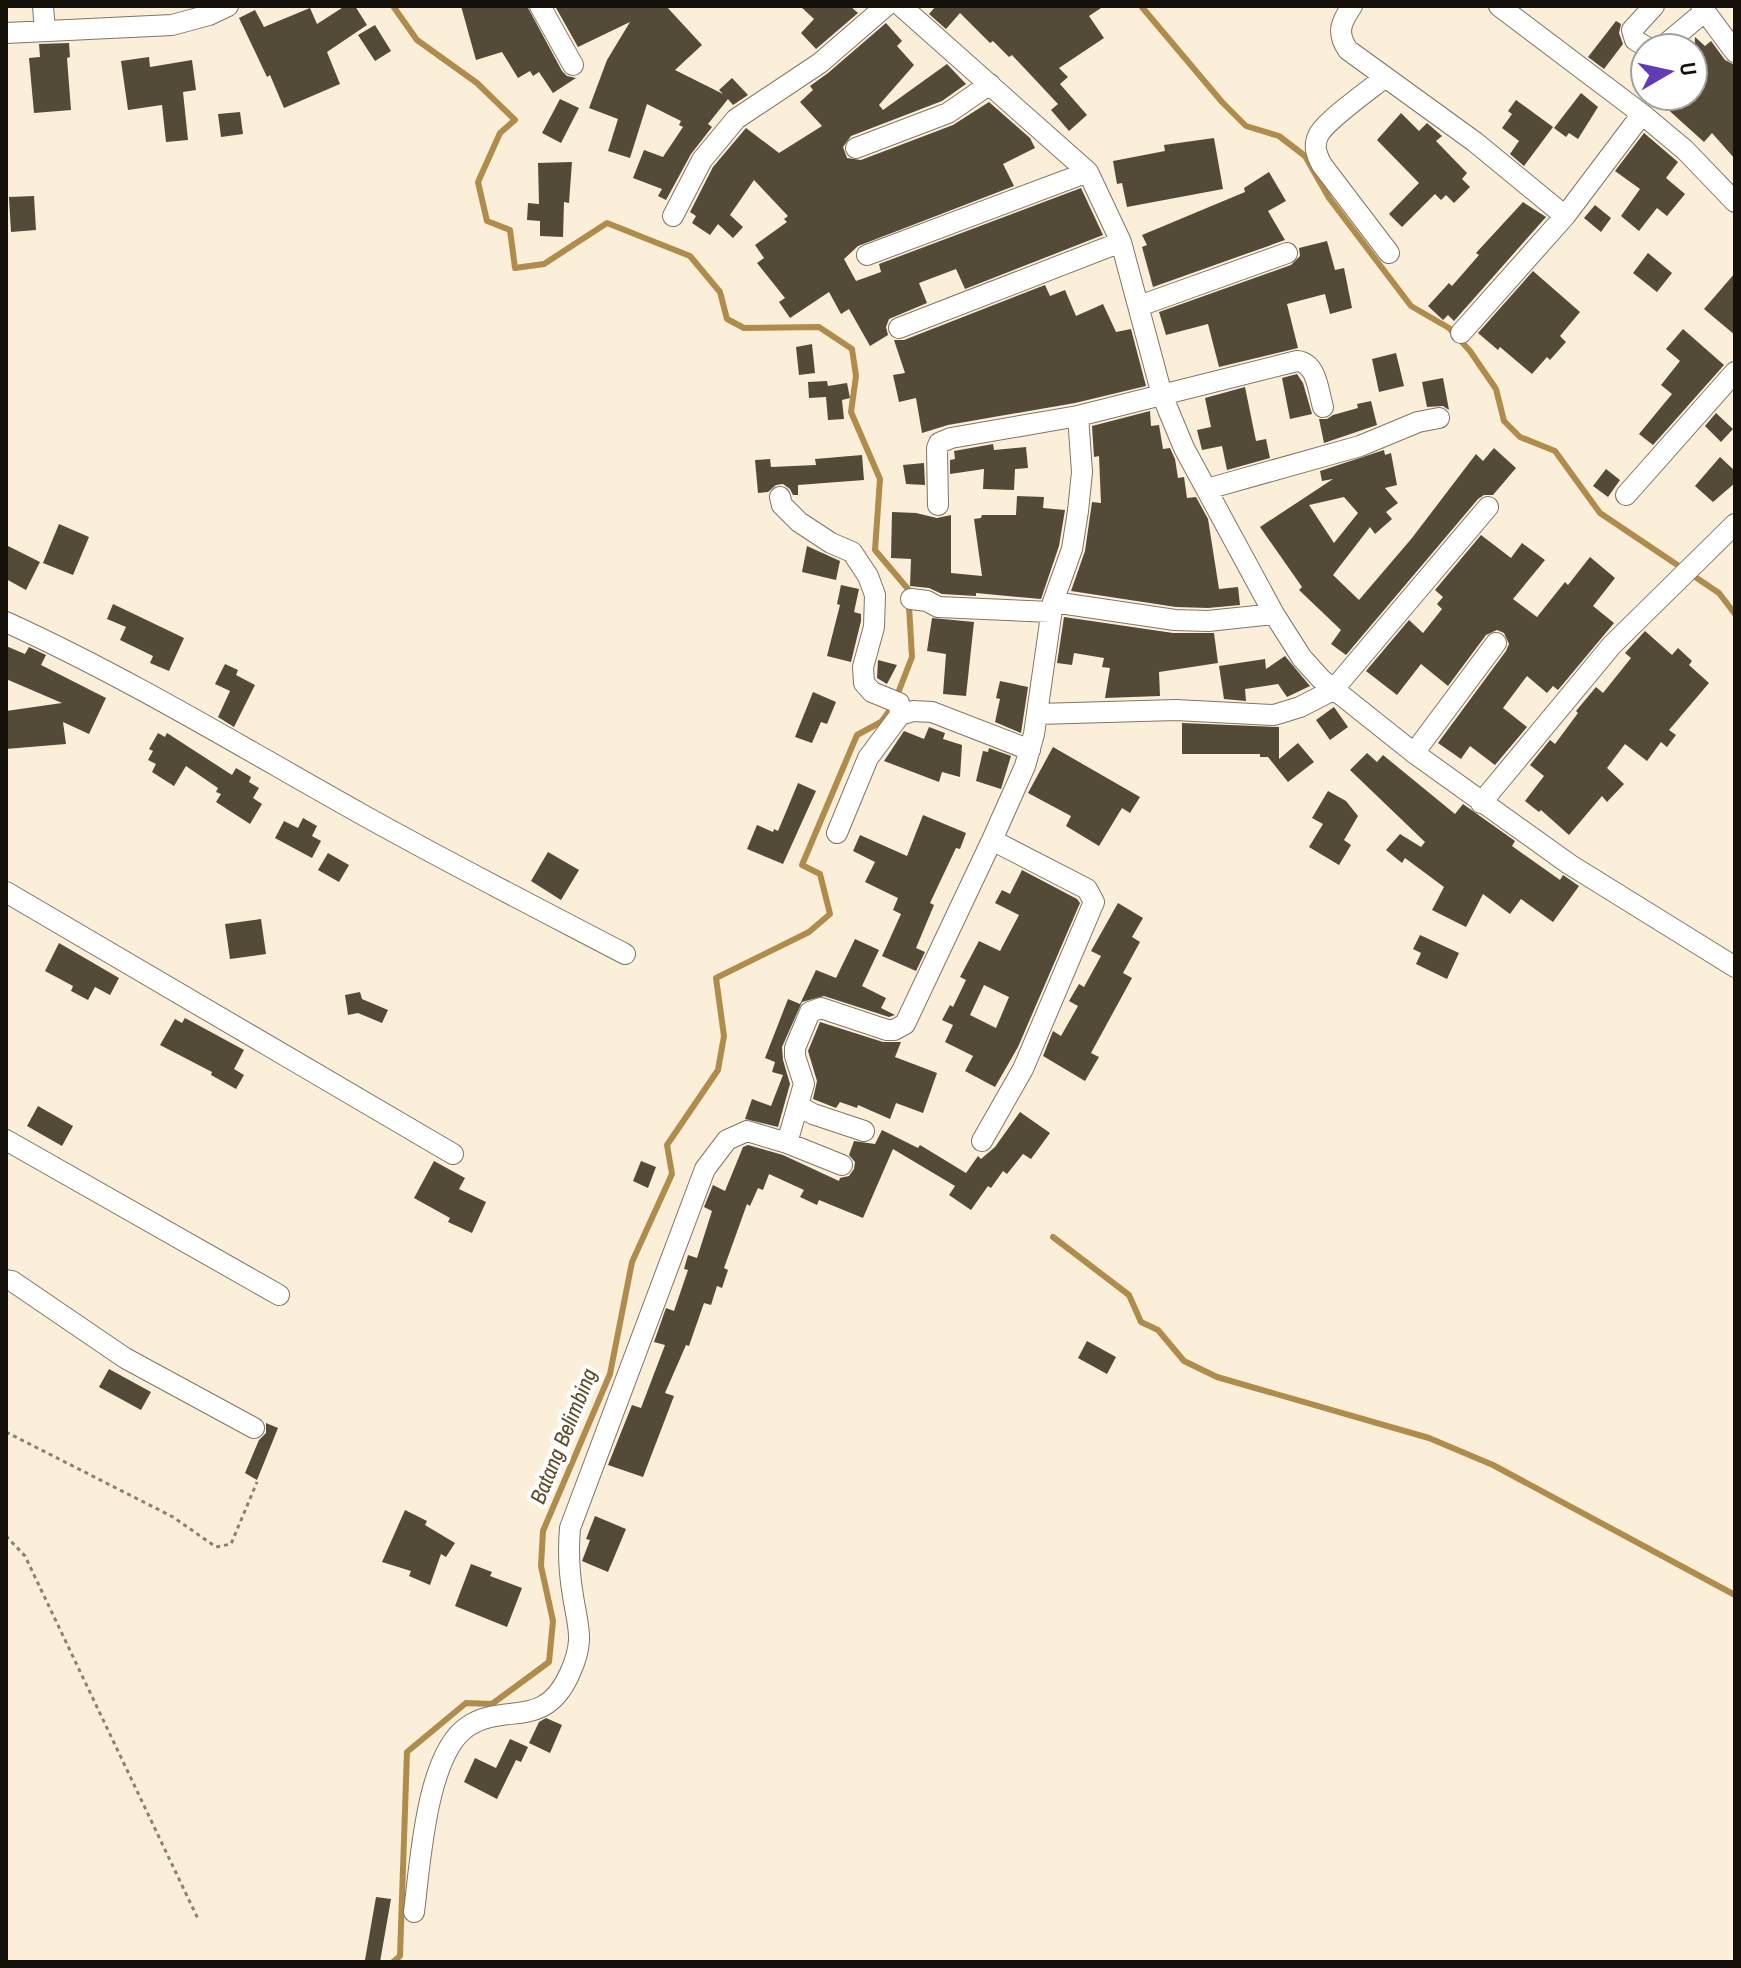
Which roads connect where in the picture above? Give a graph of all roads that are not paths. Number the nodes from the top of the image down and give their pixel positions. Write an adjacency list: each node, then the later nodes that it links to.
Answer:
1 (43, 6): 10 (street)
2 (228, 6): 10 (street)
3 (540, 6): 15 (street)
4 (886, 6): 22 (street)
5 (901, 6): 17 (street)
6 (1352, 6): 16 (street)
7 (1499, 6): 18 (street)
8 (1654, 6): 11 (street)
9 (1702, 9): 12 (street); 14 (street)
10 (45, 31): 13 (street)
11 (1633, 32)
12 (1678, 32)
13 (6, 33)
14 (1732, 43)
15 (573, 65)
16 (1384, 78): 23 (street); 26 (street)
17 (990, 84): 19 (street); 20 (street)
18 (1642, 114): 21 (street); 23 (street)
19 (856, 148)
20 (1088, 172): 24 (street); 27 (street)
21 (1735, 202)
22 (673, 216)
23 (1565, 216): 30 (street)
24 (1121, 242): 28 (street); 29 (street)
25 (1287, 253): 28 (street)
26 (1389, 253)
27 (867, 255)
28 (1139, 306): 32 (street)
29 (899, 328)
30 (1461, 333)
31 (1735, 372): 37 (street)
32 (1162, 395): 33 (street); 34 (street); 36 (street)
33 (1323, 407)
34 (1078, 416): 39 (street); 43 (street)
35 (1439, 418): 36 (street)
36 (1207, 489): 44 (street)
37 (1626, 495)
38 (780, 497): 48 (street)
39 (938, 505)
40 (1488, 507): 47 (street)
41 (1735, 524): 52 (street)
42 (911, 599): 43 (street)
43 (1052, 607): 44 (street); 49 (street)
44 (1274, 614): 47 (street)
45 (6, 622): 56 (street)
46 (1496, 643): 51 (street)
47 (1333, 690): 49 (street); 51 (street)
48 (900, 709): 50 (street); 53 (street)
49 (1038, 714): 50 (street)
50 (1030, 750): 54 (street)
51 (1414, 753): 52 (street)
52 (1481, 803): 57 (street)
53 (837, 833)
54 (992, 840): 58 (street); 61 (street)
55 (6, 892): 63 (street)
56 (625, 954)
57 (1735, 967)
58 (799, 1106): 59 (street); 62 (street)
59 (864, 1131)
60 (6, 1140): 66 (street)
61 (982, 1141)
62 (787, 1143): 64 (street); 68 (street)
63 (453, 1154)
64 (842, 1165)
65 (6, 1280): 67 (street)
66 (279, 1295)
67 (254, 1428)
68 (414, 1912)

